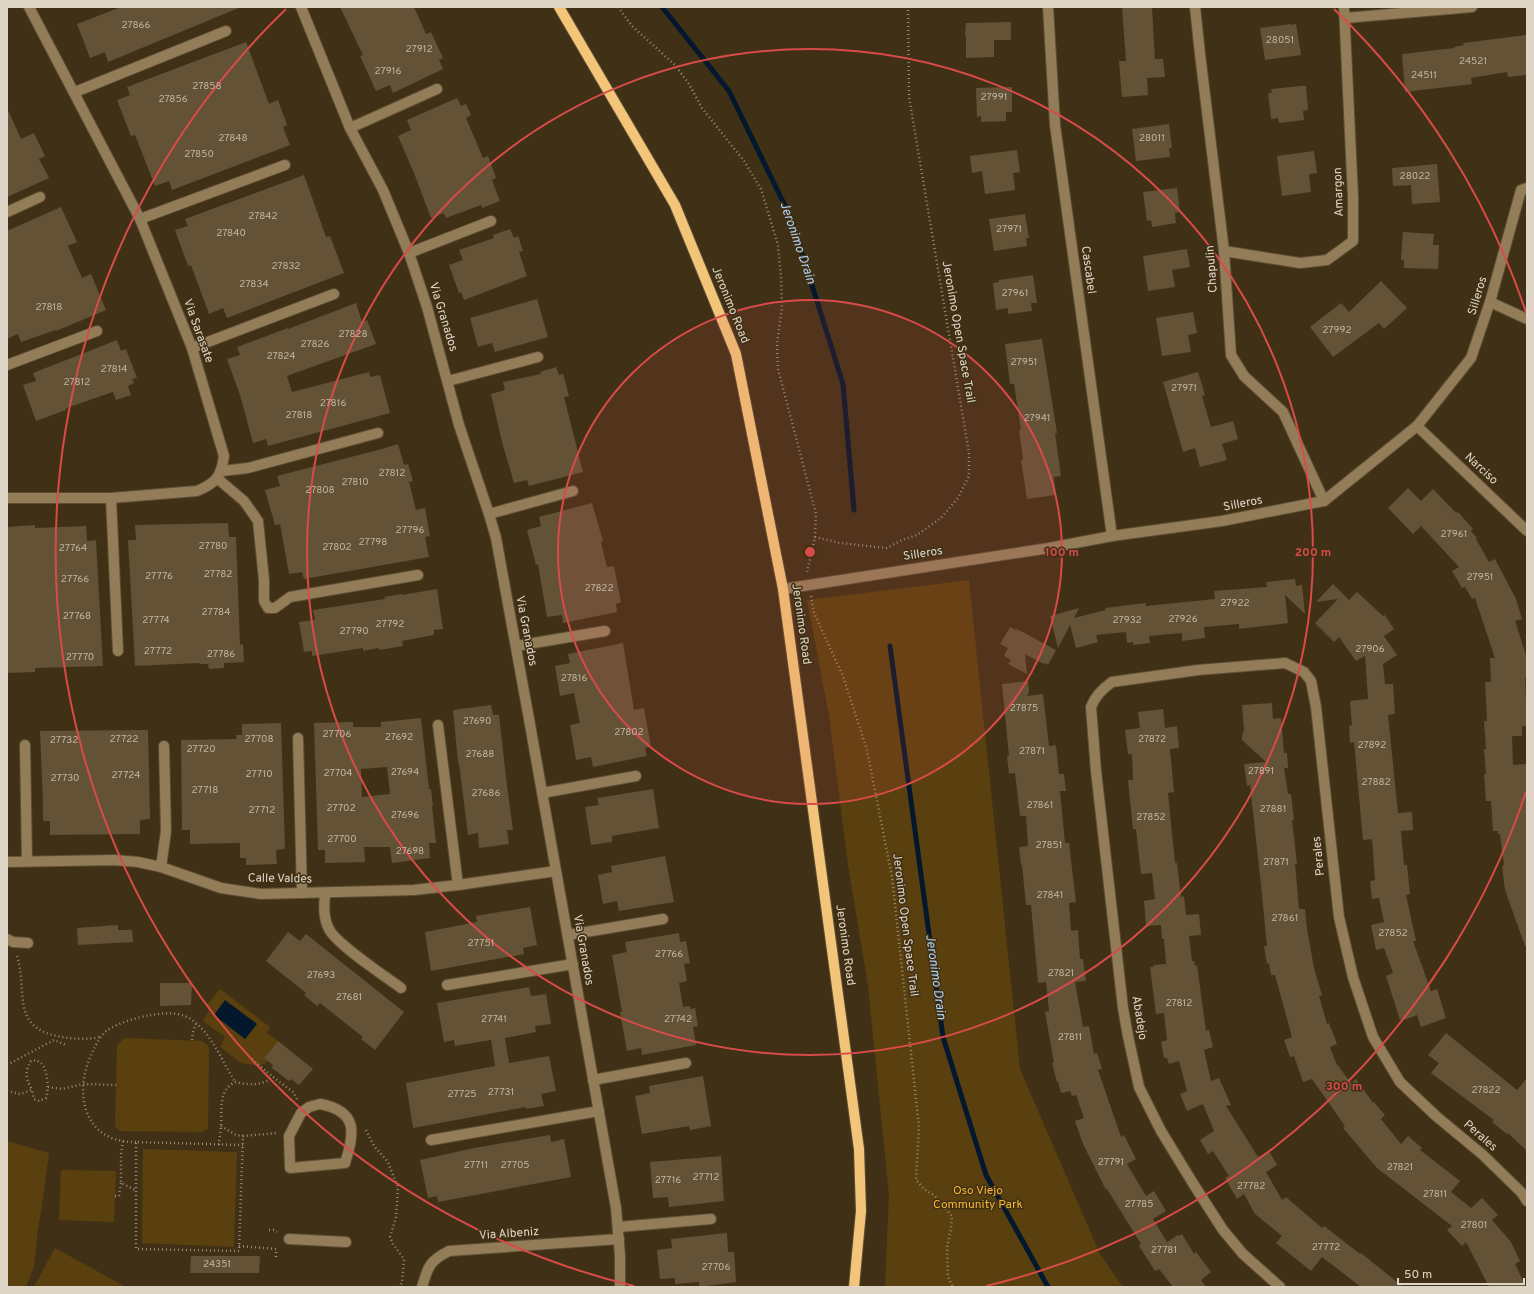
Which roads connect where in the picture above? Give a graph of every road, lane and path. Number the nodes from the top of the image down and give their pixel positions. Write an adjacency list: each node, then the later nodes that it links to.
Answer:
1 (29, 7): 13 (street, Via Sarasate)
2 (302, 7): 14 (street, Via Granados)
3 (559, 7): 44 (main road, Jeronimo Road)
4 (618, 7): 41 (path, Jeronimo Open Space Trail)
5 (908, 7): 41 (path, Jeronimo Open Space Trail)
6 (1048, 7): 40 (street, Cascabel)
7 (1195, 7): 21 (street, Chapulin)
8 (1344, 7): 10 (street, Amargon)
9 (1472, 7): 10 (street)
10 (1345, 18): 21 (street, Amargon)
11 (226, 31): 13 (street)
12 (437, 89): 14 (street)
13 (75, 92): 19 (street, Via Sarasate)
14 (350, 128): 22 (street, Via Granados)
15 (285, 165): 19 (street)
16 (1527, 188): 24 (street, Silleros)
17 (40, 197): 18 (street)
18 (7, 212)
19 (140, 219): 27 (street, Via Sarasate)
20 (491, 221): 22 (street)
21 (1224, 252): 37 (street, Chapulin)
22 (409, 253): 30 (street, Via Granados)
23 (334, 294): 27 (street)
24 (1490, 302): 25 (street); 31 (street, Silleros)
25 (1527, 319)
26 (97, 331): 29 (street)
27 (192, 348): 33 (street, Via Sarasate)
28 (538, 356): 30 (street)
29 (7, 366)
30 (448, 382): 38 (street, Via Granados)
31 (1417, 426): 37 (street, Silleros); 39 (street, Narciso)
32 (378, 433): 33 (street)
33 (220, 475): 36 (street); 42 (street)
34 (574, 491): 38 (street)
35 (7, 498): 36 (street)
36 (111, 498): 47 (street)
37 (1324, 501): 40 (street, Silleros)
38 (489, 514): 46 (street, Via Granados)
39 (1527, 531)
40 (1112, 536): 43 (street, Silleros)
41 (815, 537): 43 (path, Jeronimo Open Space Trail)
42 (418, 575)
43 (809, 585): 44 (street, Silleros); 107 (path, Jeronimo Open Space Trail)
44 (783, 589): 106 (main road, Jeronimo Road)
45 (605, 631): 46 (street)
46 (516, 646): 54 (street, Via Granados)
47 (118, 651)
48 (1091, 707): 96 (street, Perales); 108 (street, Abadejo)
49 (438, 725): 59 (street)
50 (298, 738): 60 (street)
51 (25, 745): 55 (street)
52 (164, 746): 57 (street)
53 (636, 776): 54 (street)
54 (542, 793): 58 (street, Via Granados)
55 (27, 860): 56 (street, Calle Valdes); 57 (street, Calle Valdes)
56 (7, 862)
57 (161, 867): 60 (street, Calle Valdes)
58 (556, 871): 59 (street, Calle Valdes); 63 (street, Via Granados)
59 (458, 885): 61 (street, Calle Valdes)
60 (302, 893): 61 (street, Calle Valdes)
61 (325, 893): 68 (street)
62 (662, 919): 63 (street)
63 (568, 935): 66 (street, Via Granados)
64 (10, 941): 65 (street); 70 (path)
65 (28, 943)
66 (573, 964): 67 (street); 77 (street, Via Granados)
67 (447, 985)
68 (401, 988)
69 (196, 1024): 70 (path); 71 (path); 78 (path)
70 (101, 1037): 79 (path)
71 (192, 1040)
72 (66, 1045): 75 (path)
73 (252, 1059): 76 (path)
74 (686, 1063): 77 (street)
75 (7, 1065)
76 (273, 1077): 78 (path); 84 (path)
77 (593, 1080): 85 (street, Via Granados)
78 (235, 1082): 86 (path)
79 (83, 1084): 80 (path); 81 (path); 89 (path)
80 (116, 1085)
81 (48, 1087): 82 (path); 82 (path)
82 (32, 1090): 83 (path)
83 (7, 1091)
84 (298, 1101)
85 (599, 1110): 88 (street); 98 (street, Via Granados)
86 (221, 1126): 87 (path); 91 (path)
87 (243, 1136)
88 (431, 1140)
89 (123, 1141): 90 (path); 93 (path)
90 (136, 1142): 91 (path); 94 (path)
91 (218, 1145): 102 (path)
92 (345, 1163): 92 (street)
93 (122, 1183): 94 (path); 95 (path)
94 (136, 1190): 102 (path)
95 (115, 1196)
96 (1527, 1201)
97 (711, 1219): 98 (street)
98 (618, 1227): 100 (street, Via Granados)
99 (289, 1239): 101 (street)
100 (619, 1239): 104 (street, Via Albeniz); 105 (street, Via Granados)
101 (346, 1242)
102 (239, 1246): 103 (path)
103 (276, 1257)
104 (422, 1287)
105 (620, 1287)
106 (854, 1287)
107 (953, 1287)
108 (1280, 1287)

